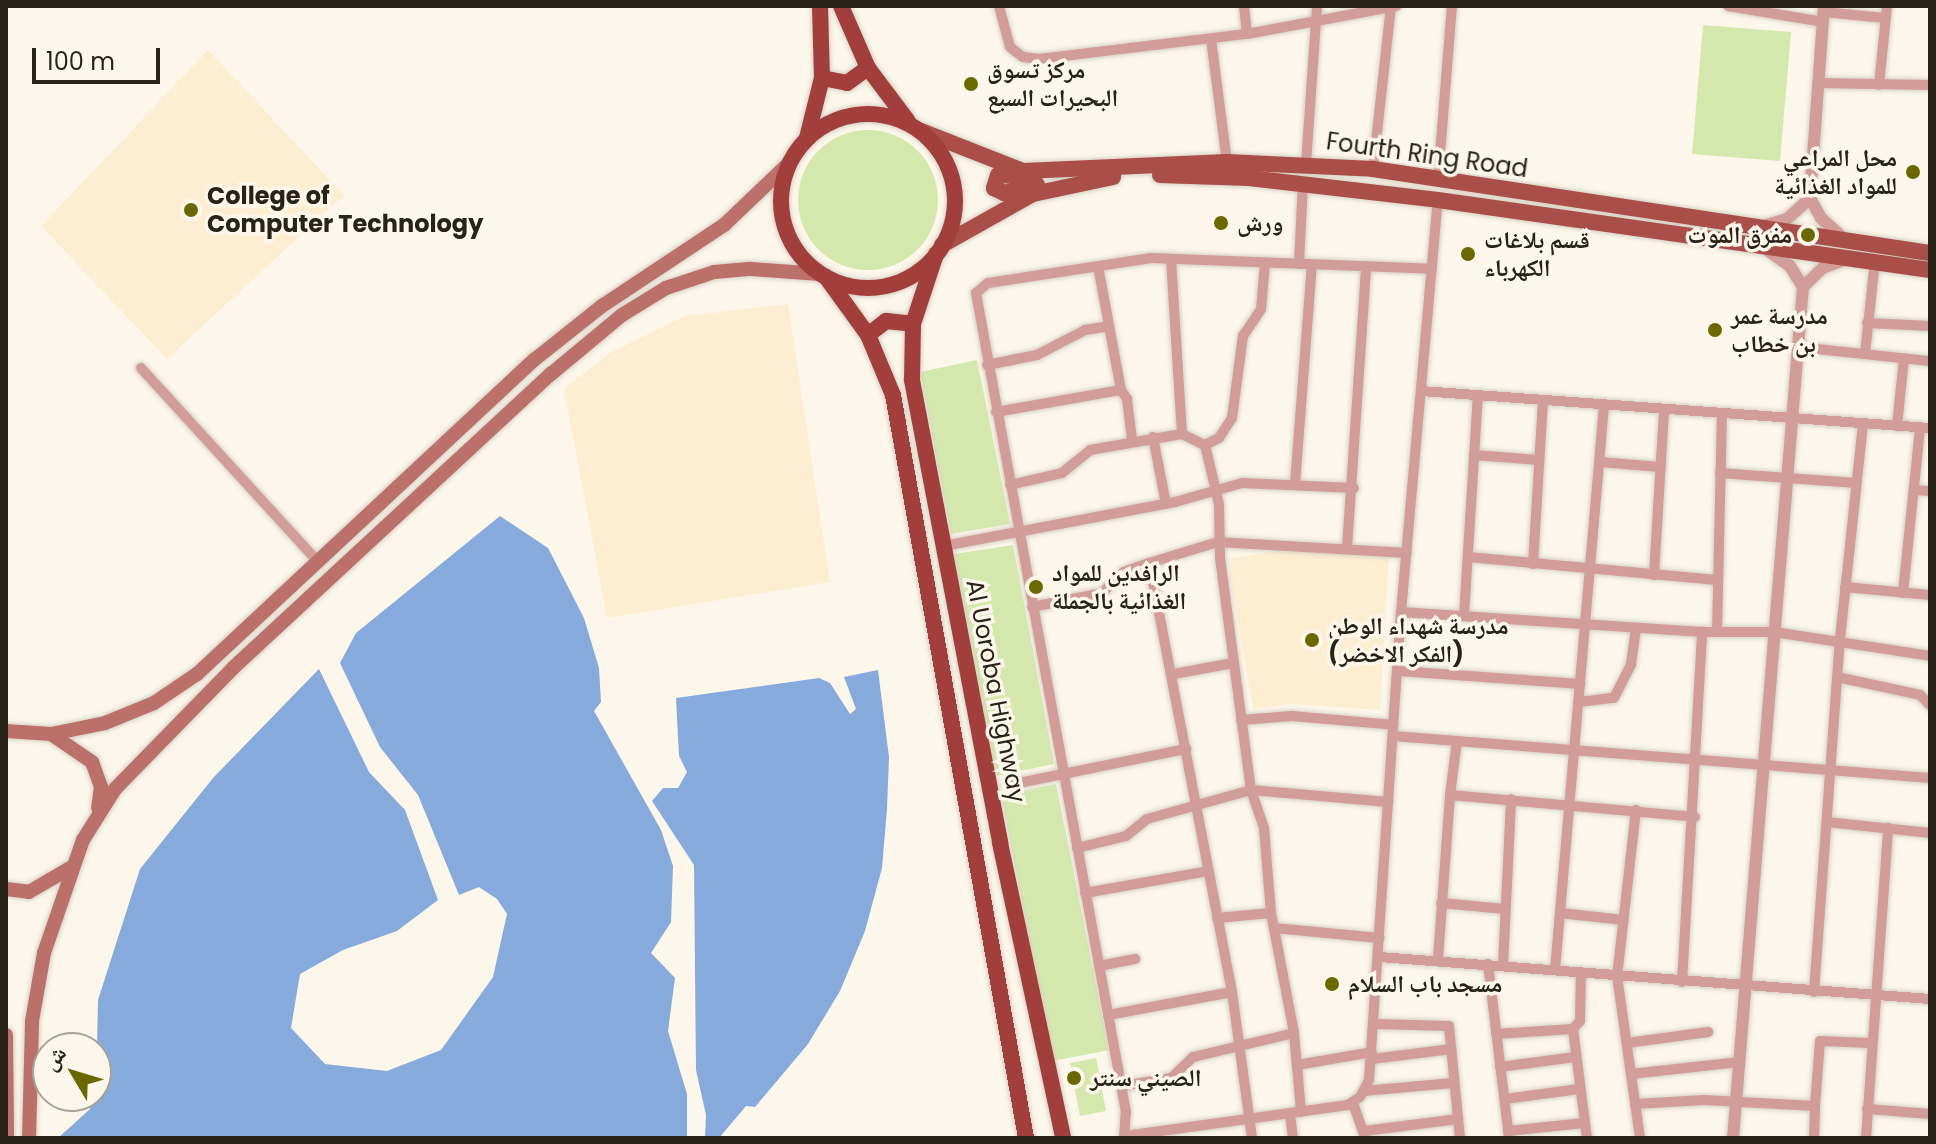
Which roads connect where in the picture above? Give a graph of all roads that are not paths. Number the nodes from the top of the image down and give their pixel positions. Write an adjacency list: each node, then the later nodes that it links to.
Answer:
1 (820, 6): 17 (highway)
2 (841, 6): 16 (highway)
3 (999, 6): 15 (street)
4 (1244, 6): 14 (street)
5 (1317, 6): 13 (street)
6 (1393, 6): 13 (street); 26 (street)
7 (1452, 6): 28 (street)
8 (1728, 6): 10 (street)
9 (1887, 6): 12 (street)
10 (1756, 8): 11 (street)
11 (1824, 13): 12 (street); 18 (street)
12 (1885, 18): 19 (street)
13 (1316, 22): 14 (street); 25 (street)
14 (1247, 34): 15 (street)
15 (1211, 39): 23 (street)
16 (868, 68): 17 (highway); 21 (highway)
17 (822, 78): 22 (highway)
18 (1819, 83): 19 (street); 31 (street)
19 (1879, 85): 20 (street)
20 (1930, 85)
21 (916, 128): 22 (highway); 27 (main road, Fourth Ring Road); 36 (highway)
22 (806, 139): 24 (highway)
23 (1227, 162): 25 (main road, Fourth Ring Road); 27 (main road, Fourth Ring Road)
24 (789, 163): 48 (highway); 97 (main road)
25 (1306, 164): 26 (main road, Fourth Ring Road)
26 (1373, 169): 28 (main road, Fourth Ring Road)
27 (1039, 172): 29 (main road)
28 (1438, 179): 33 (main road, Fourth Ring Road)
29 (1078, 182): 30 (main road, Fourth Ring Road); 36 (main road, Fourth Ring Road)
30 (1303, 183): 32 (main road, Fourth Ring Road); 42 (street)
31 (1810, 198): 33 (street); 34 (street)
32 (1438, 200): 35 (main road, Fourth Ring Road); 46 (street)
33 (1756, 226): 34 (main road, Fourth Ring Road)
34 (1847, 241): 37 (main road, Fourth Ring Road)
35 (1755, 245): 38 (main road, Fourth Ring Road); 49 (street)
36 (939, 249): 48 (highway); 51 (highway, Al Uoroba Highway)
37 (1930, 253)
38 (1854, 258): 40 (main road, Fourth Ring Road); 49 (street)
39 (1171, 259): 41 (street); 44 (street); 73 (street)
40 (1875, 261): 47 (main road, Fourth Ring Road); 50 (street)
41 (1265, 263): 42 (street); 76 (street)
42 (1299, 264): 43 (street)
43 (1312, 265): 45 (street); 84 (street)
44 (1098, 266): 52 (street); 59 (street)
45 (1366, 267): 46 (street); 86 (street)
46 (1432, 269): 62 (street)
47 (1930, 270)
48 (823, 276): 54 (highway, Al Uoroba Highway); 143 (main road)
49 (1803, 287): 55 (street)
50 (1867, 323): 53 (street); 56 (street)
51 (913, 324): 54 (highway); 93 (highway, Al Uoroba Highway)
52 (1109, 326): 59 (street); 61 (street)
53 (1930, 326)
54 (868, 335): 215 (highway, Al Uoroba Highway)
55 (1798, 347): 56 (street); 69 (street)
56 (1865, 354): 57 (street)
57 (1904, 358): 58 (street); 71 (street)
58 (1930, 361)
59 (987, 365): 67 (street)
60 (141, 368): 97 (street)
61 (1121, 390): 67 (street); 75 (street)
62 (1421, 391): 63 (street); 95 (street)
63 (1478, 396): 64 (street); 77 (street)
64 (1543, 401): 65 (street); 78 (street)
65 (1604, 405): 66 (street); 79 (street)
66 (1664, 410): 68 (street); 80 (street)
67 (996, 412): 85 (street)
68 (1722, 414): 69 (street); 81 (street)
69 (1792, 420): 70 (street); 82 (street)
70 (1863, 424): 71 (street); 83 (street)
71 (1897, 426): 72 (street)
72 (1925, 428): 88 (street)
73 (1182, 434): 74 (street); 76 (street)
74 (1153, 437): 75 (street); 90 (street)
75 (1132, 440): 85 (street)
76 (1205, 445): 87 (street)
77 (1474, 455): 78 (street); 96 (street)
78 (1539, 460): 99 (street)
79 (1600, 462): 80 (street); 100 (street)
80 (1660, 467): 101 (street)
81 (1720, 473): 82 (street); 102 (street)
82 (1787, 478): 83 (street); 113 (street)
83 (1856, 483): 103 (street)
84 (1295, 484): 86 (street); 87 (street)
85 (1010, 485): 91 (street)
86 (1354, 488): 94 (street)
87 (1216, 489): 90 (street); 92 (street)
88 (1914, 490): 89 (street); 104 (street)
89 (1930, 491)
90 (1166, 504): 91 (street)
91 (1018, 533): 93 (street); 106 (street)
92 (1218, 542): 94 (street); 98 (street); 116 (street)
93 (944, 546): 216 (highway, Al Uoroba Highway)
94 (1347, 548): 95 (street)
95 (1407, 553): 107 (street)
96 (1468, 557): 99 (street); 108 (street)
97 (319, 563): 126 (main road)
98 (1149, 563): 106 (street); 118 (street)
99 (1533, 564): 100 (street)
100 (1590, 569): 101 (street); 109 (street)
101 (1654, 575): 102 (street)
102 (1717, 580): 112 (street)
103 (1845, 587): 104 (street); 114 (street)
104 (1903, 593): 105 (street)
105 (1930, 595)
106 (1032, 607): 133 (street)
107 (1401, 612): 108 (street); 117 (street)
108 (1464, 616): 109 (street)
109 (1586, 624): 110 (street); 120 (street)
110 (1636, 628): 111 (street); 121 (street)
111 (1702, 632): 112 (street); 130 (street)
112 (1717, 632): 113 (street)
113 (1774, 632): 114 (street); 131 (street)
114 (1840, 639): 115 (street); 119 (street)
115 (1930, 656)
116 (1233, 663): 118 (street); 123 (street)
117 (1399, 671): 120 (street); 124 (street)
118 (1174, 674): 128 (street)
119 (1837, 677): 122 (street); 132 (street)
120 (1581, 684): 121 (street)
121 (1579, 702): 129 (street)
122 (1930, 705)
123 (1241, 720): 124 (street); 136 (street)
124 (1394, 730): 127 (street); 139 (street)
125 (6, 731): 126 (main road)
126 (51, 734): 143 (main road)
127 (1457, 741): 129 (street); 137 (street)
128 (1186, 749): 133 (street); 141 (street)
129 (1575, 749): 130 (street); 140 (street)
130 (1697, 762): 131 (street); 144 (street)
131 (1763, 765): 132 (street); 171 (street)
132 (1830, 771): 134 (street); 145 (street)
133 (1064, 774): 135 (street); 148 (street)
134 (1930, 778)
135 (1009, 785)
136 (1251, 790): 139 (street); 141 (street); 155 (street)
137 (1450, 795): 138 (street); 153 (street)
138 (1511, 799): 140 (street); 154 (street)
139 (1388, 802): 160 (street)
140 (1570, 803): 142 (street); 156 (street)
141 (1195, 804): 148 (street); 150 (street)
142 (1636, 810): 144 (street); 158 (street)
143 (97, 812): 149 (main road)
144 (1695, 817): 170 (street)
145 (1827, 822): 146 (street); 173 (street)
146 (1888, 828): 147 (street); 174 (street)
147 (1930, 833)
148 (1077, 848): 152 (street)
149 (73, 865): 151 (main road); 214 (main road)
150 (1208, 871): 152 (street); 157 (street)
151 (6, 889)
152 (1085, 893): 166 (street)
153 (1441, 903): 154 (street); 163 (street)
154 (1505, 909): 165 (street)
155 (1271, 913): 157 (street); 159 (street)
156 (1560, 913): 158 (street); 167 (street)
157 (1217, 918): 172 (street)
158 (1624, 920): 169 (street)
159 (1274, 928): 160 (street); 180 (street)
160 (1380, 938): 161 (street)
161 (1379, 957): 163 (street); 177 (street)
162 (1135, 959): 166 (street)
163 (1438, 959): 164 (street)
164 (1488, 964): 165 (street); 181 (street)
165 (1503, 965): 167 (street)
166 (1099, 966): 176 (street)
167 (1555, 970): 168 (street)
168 (1581, 972): 169 (street); 178 (street)
169 (1617, 976): 170 (street); 183 (street)
170 (1682, 982): 171 (street)
171 (1745, 987): 173 (street); 189 (street)
172 (1232, 992): 176 (street); 185 (street)
173 (1814, 992): 174 (street)
174 (1874, 995): 175 (street); 184 (street)
175 (1930, 999)
176 (1108, 1015): 194 (street)
177 (1375, 1024): 186 (street); 187 (street)
178 (1573, 1029): 181 (street); 188 (street)
179 (1708, 1032): 183 (street)
180 (1294, 1033): 185 (street); 190 (street)
181 (1496, 1034): 191 (street)
182 (6, 1035): 196 (main road)
183 (1627, 1043): 192 (street)
184 (1871, 1043): 202 (street); 203 (street)
185 (1240, 1047): 194 (street); 207 (street)
186 (1451, 1049): 187 (street); 193 (street)
187 (1372, 1055): 190 (street); 197 (street)
188 (1575, 1057): 191 (street); 195 (street)
189 (1739, 1062): 192 (street); 199 (street)
190 (1297, 1065): 204 (street)
191 (1500, 1067): 198 (street)
192 (1631, 1074): 201 (street)
193 (1453, 1083): 197 (street); 206 (street)
194 (1121, 1086): 212 (street)
195 (1579, 1089): 198 (street); 208 (street)
196 (8, 1091): 213 (main road)
197 (1364, 1091): 200 (street)
198 (1505, 1099): 211 (street)
199 (1736, 1101): 201 (street); 202 (street); 222 (street)
200 (1353, 1103): 204 (street); 210 (street)
201 (1635, 1104): 221 (street)
202 (1815, 1106): 223 (street)
203 (1867, 1109): 205 (street); 224 (street)
204 (1295, 1113): 207 (street); 218 (street)
205 (1930, 1114)
206 (1458, 1119): 210 (street); 219 (street)
207 (1247, 1120): 209 (street); 217 (street)
208 (1584, 1123): 211 (street); 220 (street)
209 (1168, 1134): 212 (street)
210 (1364, 1134)
211 (1509, 1135)
212 (1124, 1137)
213 (7, 1138)
214 (29, 1138)
215 (1026, 1138)
216 (1063, 1138)
217 (1252, 1138)
218 (1293, 1138)
219 (1460, 1138)
220 (1587, 1138)
221 (1640, 1138)
222 (1733, 1138)
223 (1814, 1138)
224 (1866, 1138)

